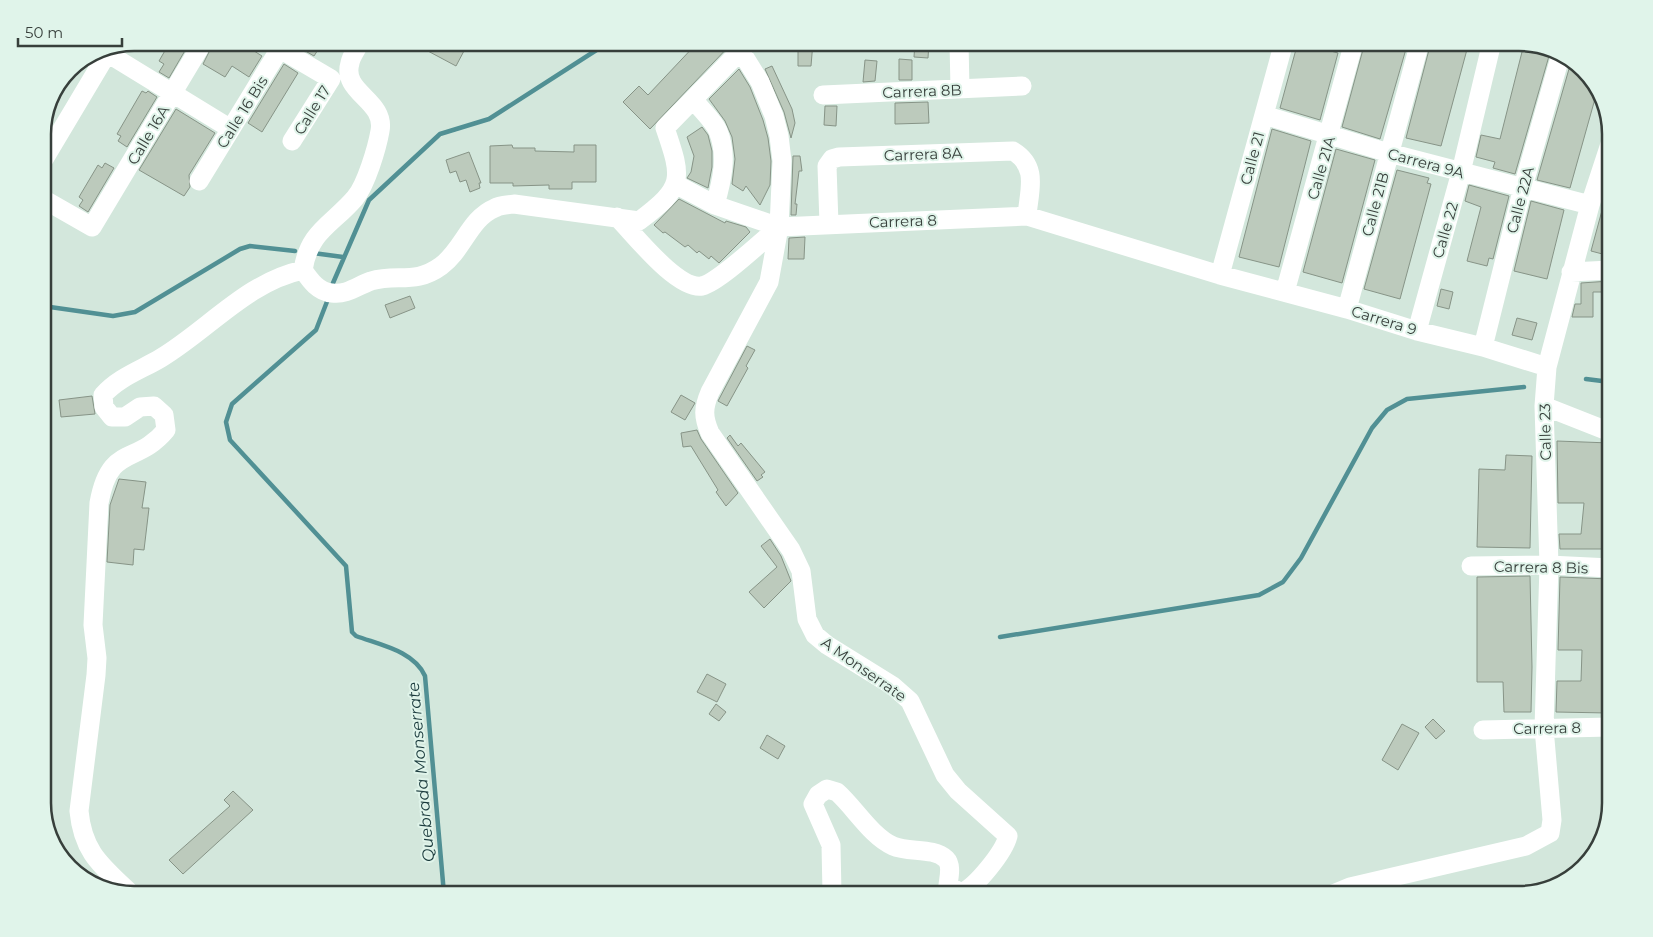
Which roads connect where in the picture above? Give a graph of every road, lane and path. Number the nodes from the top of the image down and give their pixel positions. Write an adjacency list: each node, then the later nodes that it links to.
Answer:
1 (198, 51): 17 (street, Calle 16A)
2 (279, 51): 21 (street, Calle 16 Bis)
3 (289, 51): 23 (street, Calle 17)
4 (356, 51): 38 (street)
5 (742, 51): 19 (street)
6 (746, 51): 37 (street)
7 (959, 51): 16 (street)
8 (1282, 51): 20 (street, Calle 21)
9 (1352, 51): 22 (street, Calle 21A)
10 (1417, 51): 25 (street, Calle 21B)
11 (1490, 51): 27 (street, Calle 22)
12 (115, 54): 17 (street)
13 (105, 57): 24 (street)
14 (1559, 62): 30 (street, Calle 22A)
15 (1022, 86): 16 (street, Carrera 8B)
16 (960, 89): 18 (street, Carrera 8B)
17 (173, 94): 21 (street); 31 (street, Calle 16A)
18 (823, 95)
19 (694, 100): 29 (street); 33 (street)
20 (1264, 115): 22 (street, Carrera 9A); 41 (street, Calle 21)
21 (231, 129): 28 (street, Calle 16 Bis)
22 (1330, 134): 25 (street, Carrera 9A); 42 (street, Calle 21A)
23 (292, 141)
24 (51, 148)
25 (1389, 153): 27 (street, Carrera 9A); 43 (street, Calle 21B)
26 (1602, 168): 32 (street, Calle 23)
27 (1461, 172): 30 (street, Carrera 9A); 44 (street, Calle 22)
28 (199, 181)
29 (677, 185): 33 (street); 35 (street)
30 (1522, 187): 32 (street, Carrera 9A); 45 (street, Calle 22A)
31 (51, 204)
32 (1590, 204): 40 (street, Calle 23)
33 (715, 205): 37 (street)
34 (1027, 216): 36 (street, Carrera 8); 36 (street, Carrera 8A); 41 (street, Carrera 8)
35 (617, 217): 37 (street); 38 (street)
36 (829, 224): 37 (street, Carrera 8)
37 (778, 227): 58 (street, A Monserrate)
38 (303, 270): 55 (street)
39 (1602, 270): 40 (street)
40 (1571, 272): 46 (street, Calle 23)
41 (1220, 275): 42 (street, Carrera 9)
42 (1285, 292): 43 (street, Carrera 9)
43 (1347, 309): 44 (street, Carrera 9)
44 (1417, 330): 45 (street, Carrera 9)
45 (1483, 347): 46 (street, Carrera 9)
46 (1547, 367): 47 (street, Calle 23)
47 (1544, 406): 48 (street); 49 (street, Calle 23)
48 (1602, 429)
49 (1549, 565): 50 (street, Carrera 8 Bis); 51 (street, Carrera 8 Bis); 53 (street, Calle 23)
50 (1471, 566)
51 (1602, 568)
52 (1602, 727): 53 (street, Carrera 8)
53 (1544, 728): 54 (street, Carrera 8); 59 (street, Calle 23)
54 (1483, 730)
55 (121, 884)
56 (832, 886): 57 (street, A Monserrate)
57 (950, 886)
58 (973, 886)
59 (1350, 886)

